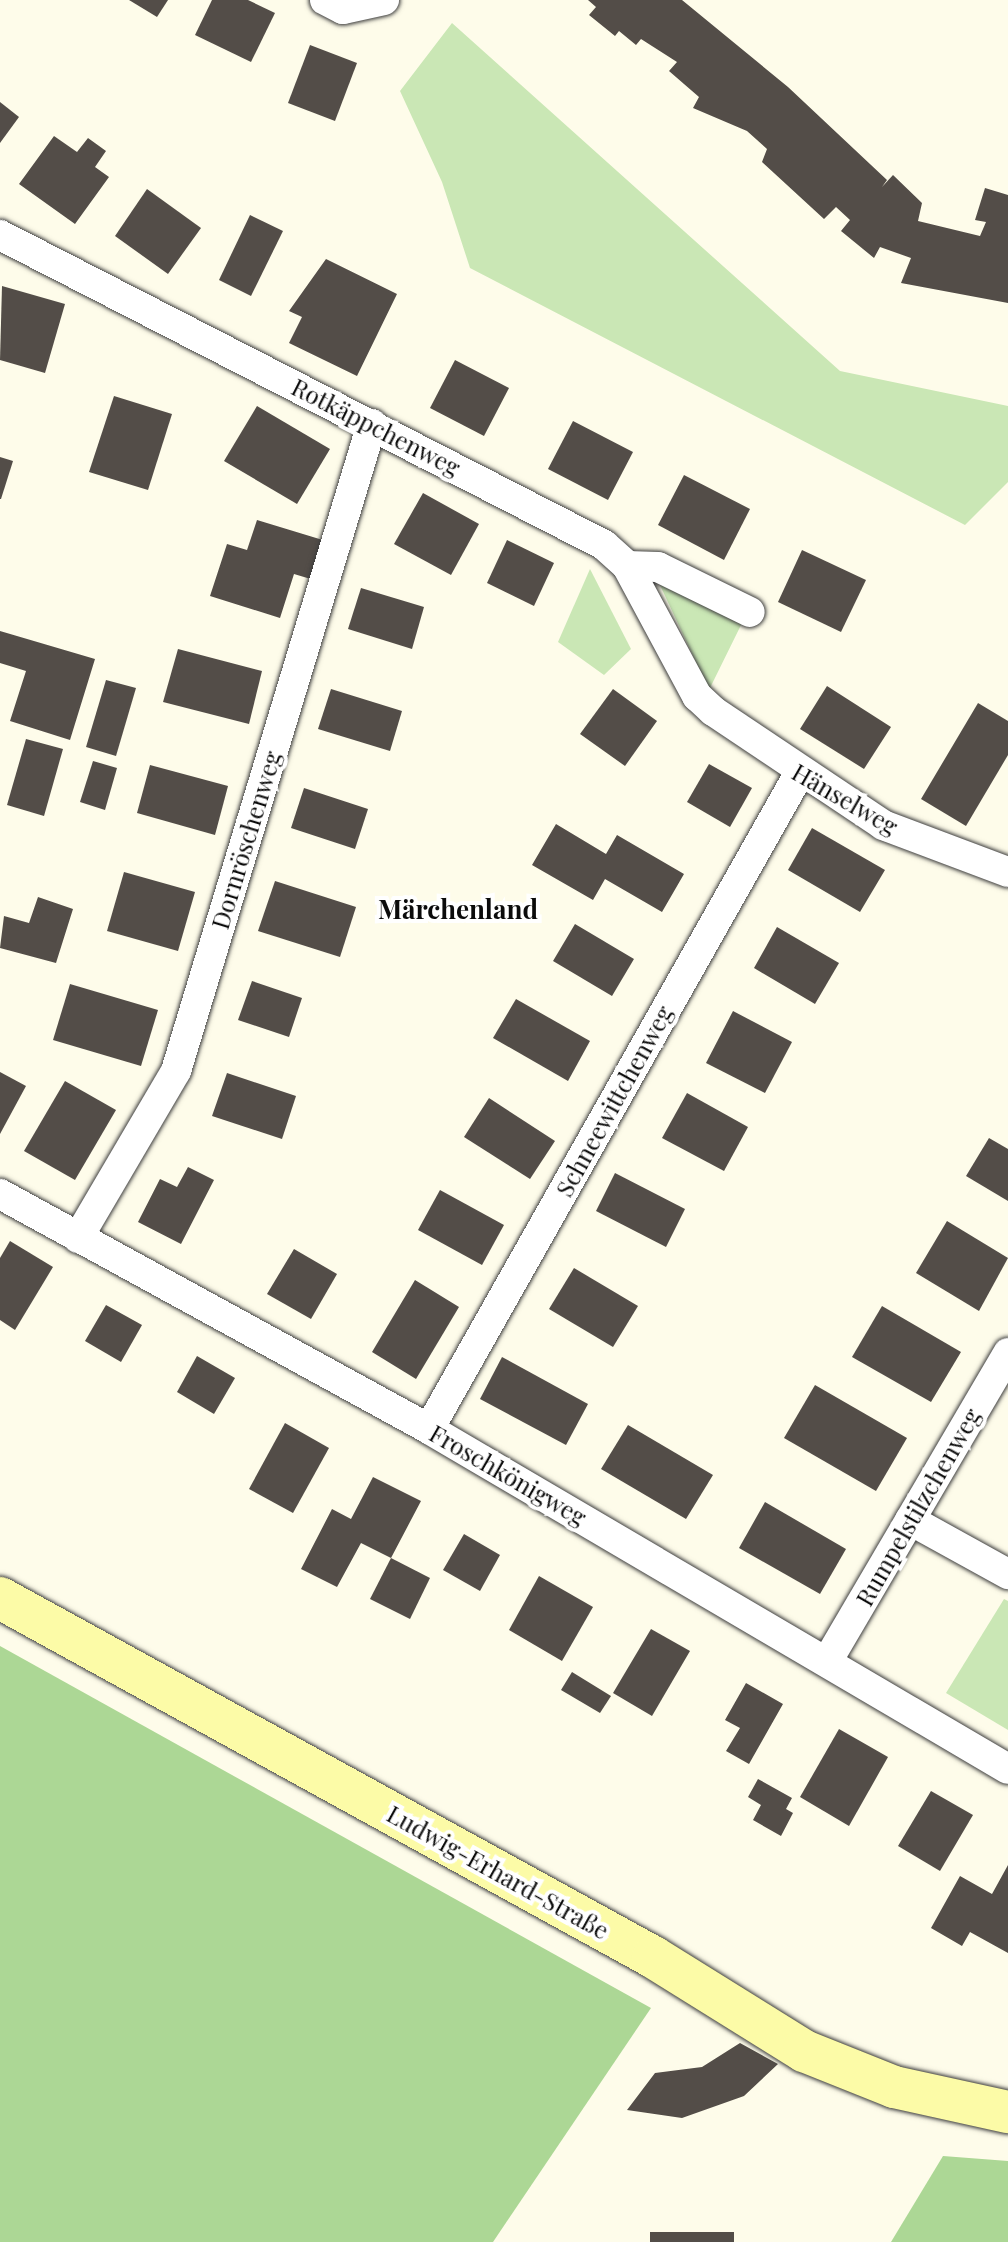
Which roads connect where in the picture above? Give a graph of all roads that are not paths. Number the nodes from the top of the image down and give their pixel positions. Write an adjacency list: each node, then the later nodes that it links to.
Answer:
1 (325, 0): 2 (street)
2 (384, 0)
3 (0, 235): 4 (street, Rotkäppchenweg)
4 (372, 424): 5 (street, Rotkäppchenweg); 10 (street, Dornröschenweg)
5 (627, 566): 6 (street); 7 (street, Hänselweg)
6 (750, 612)
7 (799, 774): 8 (street, Hänselweg); 12 (street, Schneewittchenweg)
8 (1008, 872)
9 (0, 1194): 10 (street, Froschkönigweg)
10 (78, 1238): 12 (street, Froschkönigweg)
11 (1008, 1353): 13 (street, Rumpelstilzchenweg)
12 (429, 1429): 16 (street, Froschkönigweg)
13 (910, 1520): 14 (street); 16 (street, Rumpelstilzchenweg)
14 (1008, 1574)
15 (0, 1598): 18 (main road, Ludwig-Erhard-Straße)
16 (828, 1660): 17 (street, Froschkönigweg)
17 (1008, 1769)
18 (1008, 2112)

